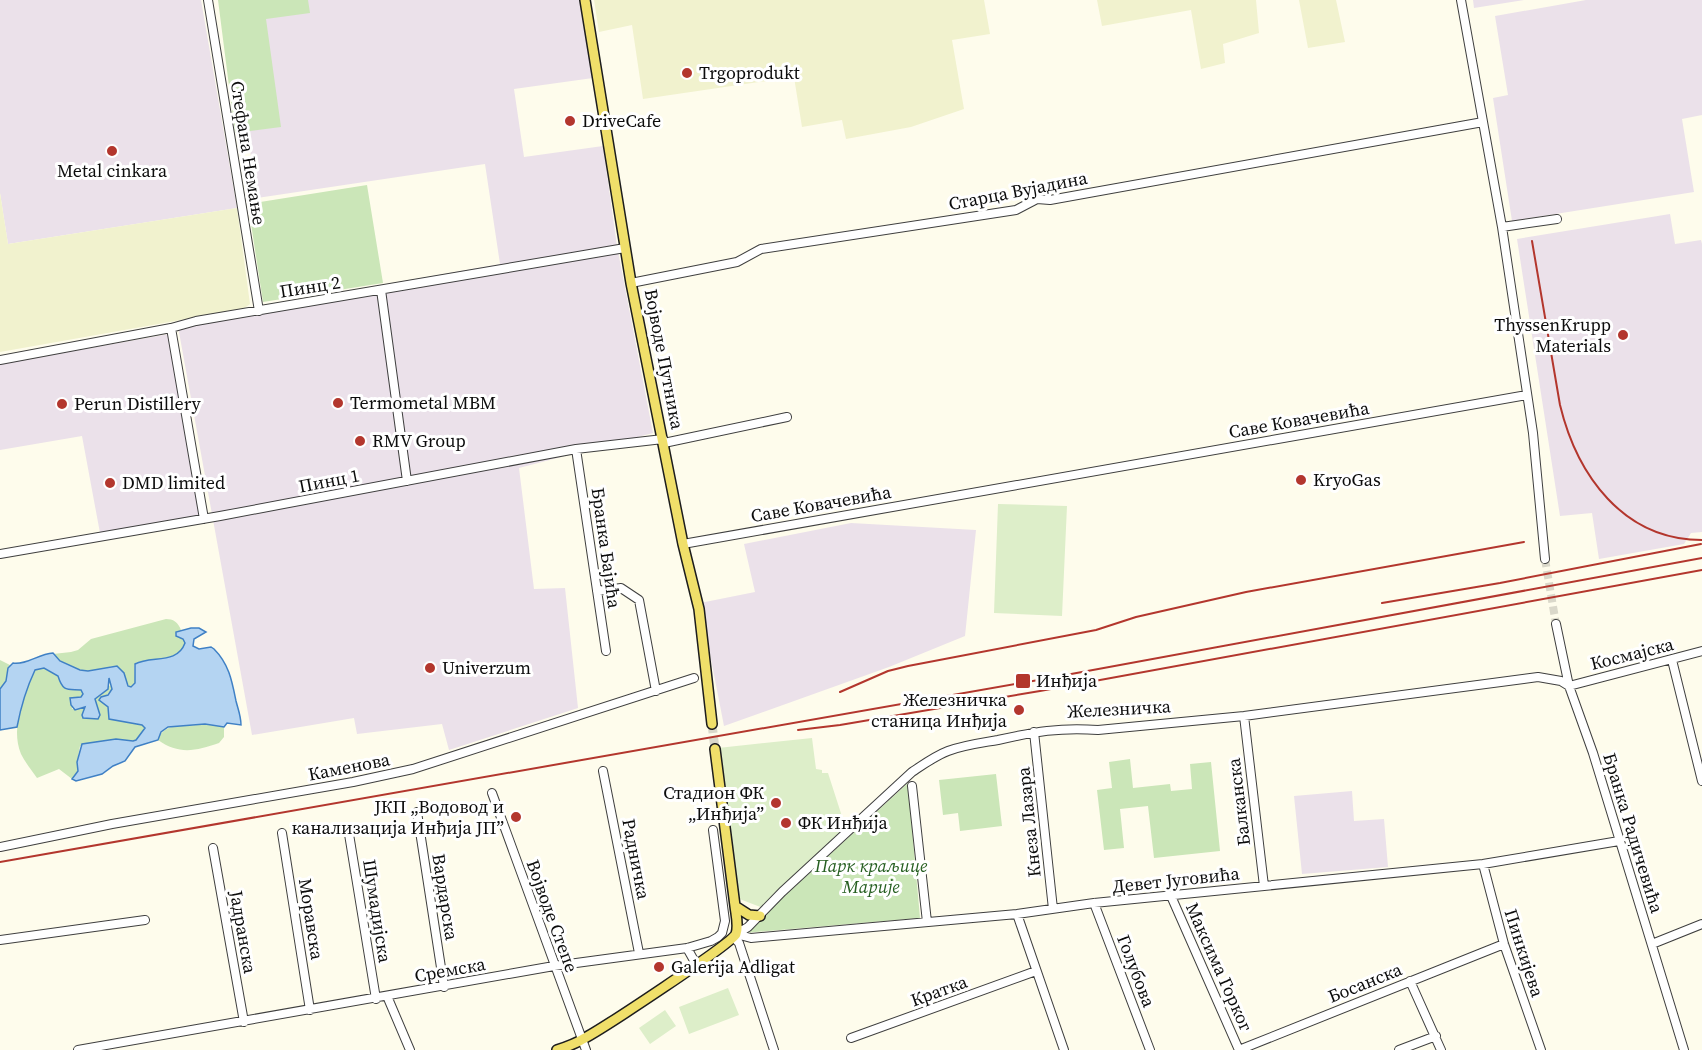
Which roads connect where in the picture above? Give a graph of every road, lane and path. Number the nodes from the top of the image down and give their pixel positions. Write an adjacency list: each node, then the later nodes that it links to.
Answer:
1 (208, 0): 10 (street, Стефана Немање)
2 (585, 0): 7 (main road, Војводе Путника)
3 (1461, 0): 4 (street)
4 (1483, 122): 6 (street); 8 (street, Старца Вујадина)
5 (1557, 219): 6 (street)
6 (1502, 227): 13 (street)
7 (625, 248): 8 (main road, Војводе Путника); 9 (street, Пинц 2)
8 (632, 283): 15 (main road, Војводе Путника)
9 (381, 290): 10 (street, Пинц 2); 17 (street)
10 (259, 311): 11 (street, Пинц 2)
11 (171, 328): 12 (street, Пинц 2); 18 (street)
12 (0, 360)
13 (1527, 395): 19 (street, Саве Ковачевића); 21 (street)
14 (787, 417): 15 (street, Пинц 1)
15 (663, 441): 16 (street, Пинц 1); 19 (main road, Војводе Путника)
16 (576, 449): 17 (street, Пинц 1); 22 (street, Бранка Бајића)
17 (407, 481): 18 (street, Пинц 1)
18 (204, 519): 20 (street, Пинц 1)
19 (683, 544): 31 (main road, Војводе Путника)
20 (0, 554)
21 (1545, 559)
22 (597, 591): 24 (street, Бранка Бајића); 29 (street)
23 (1556, 624): 28 (street, Бранка Радичевића)
24 (606, 651)
25 (1702, 651): 26 (street, Космајска)
26 (1672, 660): 28 (street, Космајска); 35 (street)
27 (694, 678): 29 (street, Каменова)
28 (1569, 686): 30 (street, Железничка); 42 (street, Бранка Радичевића)
29 (656, 691): 43 (street, Каменова)
30 (1244, 716): 32 (street, Железничка); 46 (street, Балканска)
31 (712, 724)
32 (1034, 732): 50 (street, Кнеза Лазара); 52 (street, Железничка)
33 (715, 749): 49 (main road)
34 (603, 771): 61 (street, Радничка)
35 (1702, 781)
36 (912, 786): 54 (street)
37 (492, 793): 63 (street, Војводе Степе)
38 (417, 812): 66 (street, Вардарска)
39 (348, 828): 68 (street, Шумадијска)
40 (713, 830): 60 (street, Сремска)
41 (282, 833): 69 (street, Моравска)
42 (1619, 841): 45 (street, Девет Југовића); 59 (street, Бранка Радичевића)
43 (0, 847)
44 (213, 848): 70 (street, Јадранска)
45 (1483, 864): 46 (street, Девет Југовића); 58 (street, Пинкијева)
46 (1264, 886): 47 (street, Девет Југовића)
47 (1171, 896): 48 (street, Девет Југовића); 82 (street, Максима Горког)
48 (1094, 903): 50 (street, Девет Југовића); 81 (street, Голубова)
49 (735, 906): 52 (main road); 56 (main road)
50 (1053, 909): 51 (street, Девет Југовића)
51 (1017, 914): 54 (street, Девет Југовића); 64 (street)
52 (760, 916): 56 (street, Железничка)
53 (145, 920): 57 (street)
54 (927, 922): 56 (street, Девет Југовића)
55 (1702, 924): 59 (street)
56 (735, 934): 62 (main road, Железничка); 79 (street)
57 (0, 940)
58 (1504, 944): 65 (street, Босанска); 85 (street, Пинкијева)
59 (1652, 944): 86 (street, Бранка Радичевића)
60 (687, 948): 61 (street, Сремска); 62 (street)
61 (639, 953): 63 (street, Сремска)
62 (696, 964): 73 (main road, Железничка)
63 (554, 966): 66 (street, Сремска); 73 (street, Војводе Степе)
64 (1036, 971): 72 (street, Кратка); 80 (street)
65 (1410, 981): 71 (street); 82 (street, Босанска)
66 (444, 987): 67 (street, Сремска)
67 (387, 996): 68 (street, Сремска); 76 (street)
68 (376, 999): 69 (street, Сремска)
69 (310, 1010): 70 (street, Сремска)
70 (244, 1022): 74 (street, Сремска)
71 (1436, 1036): 83 (street); 84 (street)
72 (851, 1038)
73 (582, 1040): 77 (main road, Железничка); 78 (street, Војводе Степе)
74 (125, 1046): 75 (street, Сремска)
75 (78, 1050)
76 (410, 1050)
77 (557, 1050)
78 (586, 1050)
79 (774, 1050)
80 (1064, 1050)
81 (1149, 1050)
82 (1239, 1050)
83 (1399, 1050)
84 (1442, 1050)
85 (1541, 1050)
86 (1684, 1050)

